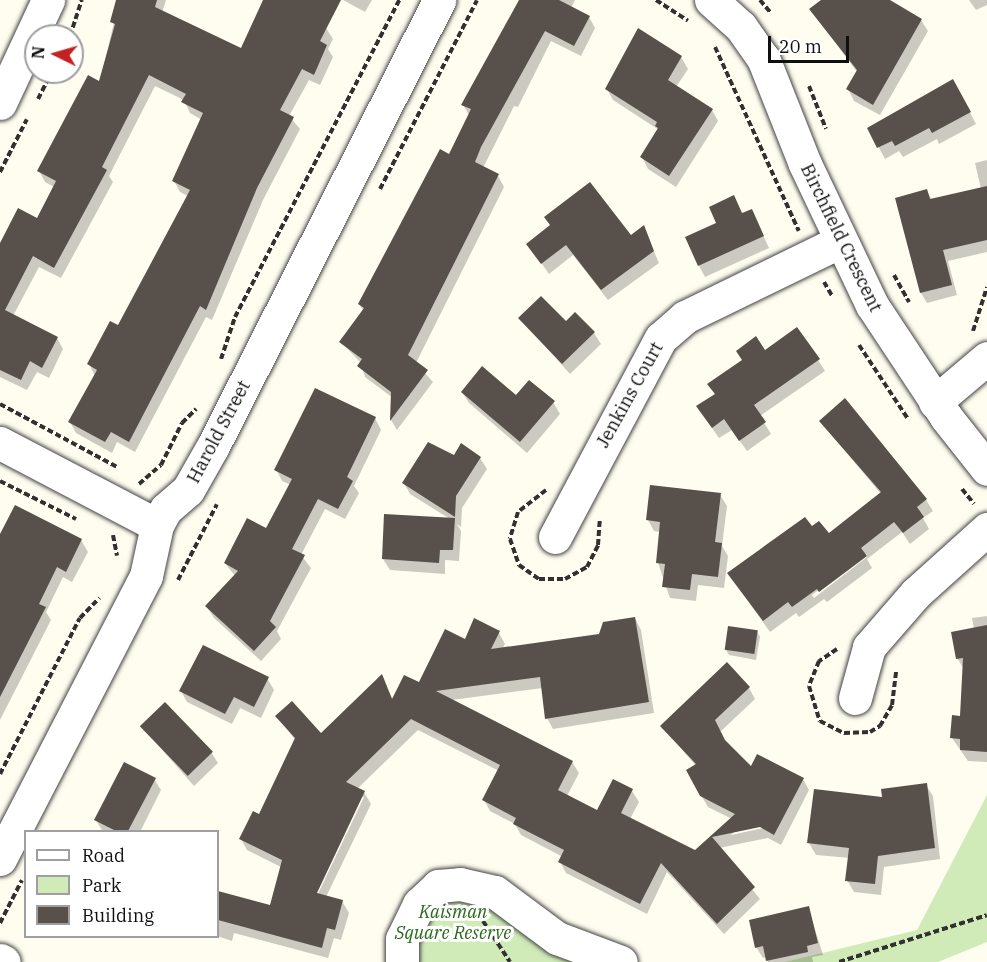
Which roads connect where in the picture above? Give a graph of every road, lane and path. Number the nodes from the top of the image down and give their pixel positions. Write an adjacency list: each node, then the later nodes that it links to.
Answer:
1 (48, 0): 12 (street)
2 (82, 0): 9 (path)
3 (399, 0): 20 (path)
4 (439, 0): 30 (street, Harold Street)
5 (656, 0): 7 (path)
6 (760, 0): 8 (path)
7 (702, 13): 15 (street, Birchfield Crescent)
8 (773, 16)
9 (74, 24)
10 (709, 40): 14 (path)
11 (806, 78): 13 (path)
12 (0, 103)
13 (831, 141)
14 (798, 229)
15 (839, 242): 22 (street, Birchfield Crescent); 34 (street, Jenkins Court)
16 (889, 266): 18 (path)
17 (987, 286): 19 (path)
18 (915, 313)
19 (977, 349): 22 (street)
20 (215, 370)
21 (201, 399): 27 (path)
22 (935, 402): 25 (street, Birchfield Crescent)
23 (0, 404): 26 (path)
24 (0, 443): 30 (street)
25 (987, 468)
26 (121, 470)
27 (131, 475)
28 (0, 481): 29 (path)
29 (81, 522)
30 (157, 525): 40 (street, Harold Street)
31 (117, 527): 35 (path)
32 (987, 529): 38 (street)
33 (101, 532): 35 (path)
34 (555, 537)
35 (111, 538): 36 (path)
36 (116, 566)
37 (101, 596): 39 (path)
38 (855, 698)
39 (0, 774)
40 (0, 859)
41 (24, 878): 43 (path)
42 (987, 915): 46 (path)
43 (0, 923)
44 (398, 954): 45 (street)
45 (621, 962)
46 (838, 962)

